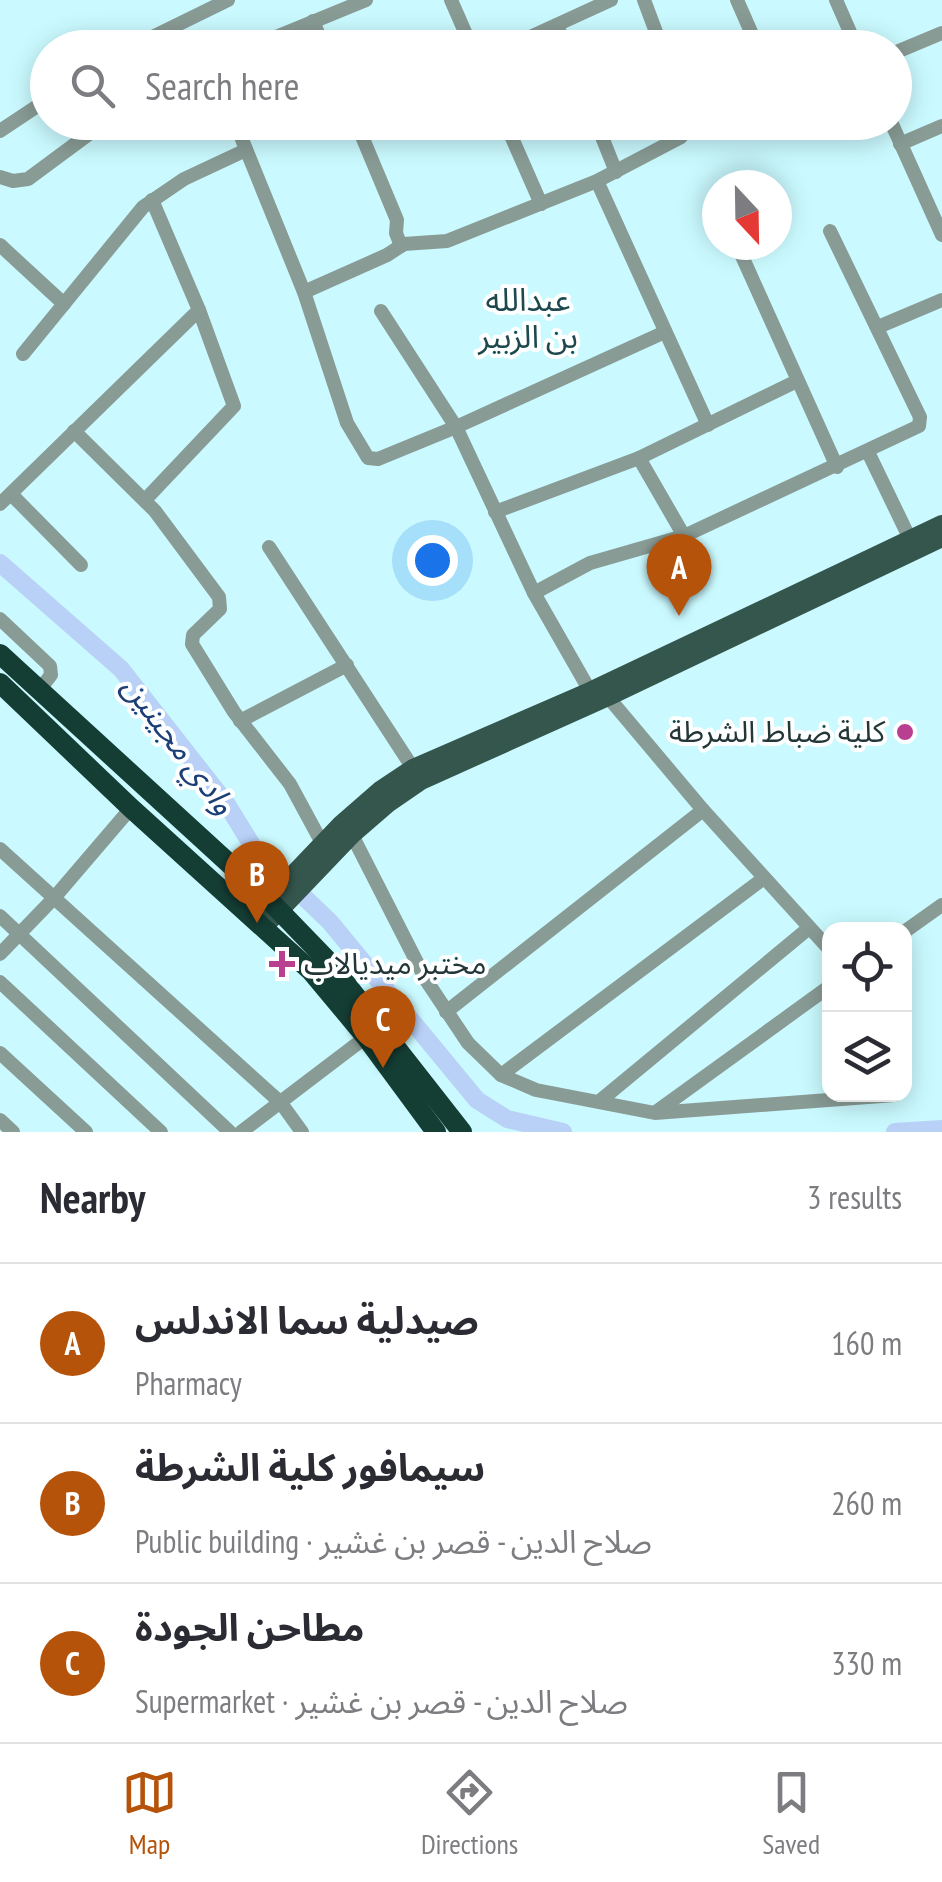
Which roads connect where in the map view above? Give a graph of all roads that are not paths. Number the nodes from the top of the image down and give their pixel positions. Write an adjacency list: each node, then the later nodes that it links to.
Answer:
1 (228, 0): 10 (street)
2 (366, 0): 8 (street)
3 (451, 0): 13 (street)
4 (611, 0): 9 (street)
5 (644, 0): 16 (street)
6 (737, 0): 17 (street)
7 (836, 0): 18 (street)
8 (313, 22): 11 (street); 12 (street)
9 (557, 25): 14 (street); 15 (street)
10 (167, 30)
11 (293, 30)
12 (316, 30)
13 (464, 30)
14 (546, 30)
15 (559, 30)
16 (655, 30)
17 (750, 30)
18 (849, 30)
19 (942, 32): 20 (street)
20 (912, 45)
21 (30, 111): 23 (street)
22 (942, 126): 24 (street)
23 (0, 132)
24 (912, 139)
25 (81, 140): 36 (street)
26 (242, 140): 34 (street)
27 (364, 140): 40 (street)
28 (513, 140): 39 (street)
29 (603, 140): 35 (street)
30 (674, 140): 35 (street)
31 (898, 140): 33 (street)
32 (909, 140): 33 (street)
33 (900, 144): 42 (street)
34 (246, 150): 38 (street); 47 (street)
35 (616, 172): 37 (street)
36 (0, 177)
37 (597, 182): 39 (street); 53 (street)
38 (152, 200): 49 (street); 50 (street)
39 (541, 204): 43 (street)
40 (397, 220): 43 (street); 45 (street)
41 (830, 231): 52 (street)
42 (942, 235)
43 (418, 242): 45 (street)
44 (0, 244): 49 (street)
45 (401, 246): 47 (street)
46 (744, 260): 55 (street)
47 (304, 292): 57 (street)
48 (942, 300): 52 (street)
49 (64, 304): 54 (street)
50 (199, 310): 58 (street); 63 (street)
51 (381, 311): 57 (street)
52 (878, 328): 59 (street)
53 (664, 332): 56 (street); 57 (street)
54 (23, 354)
55 (797, 381): 56 (street); 61 (street)
56 (708, 424): 60 (street)
57 (456, 427): 64 (street)
58 (74, 431): 62 (street); 63 (street)
59 (868, 452): 61 (street); 67 (street)
60 (639, 458): 64 (street); 66 (street)
61 (837, 467): 66 (street)
62 (5, 500): 70 (street)
63 (145, 500): 78 (street)
64 (495, 512): 71 (street)
65 (942, 524): 67 (main road)
66 (684, 536): 71 (street)
67 (909, 537): 77 (main road)
68 (942, 538): 77 (main road)
69 (268, 547): 74 (street)
70 (81, 565)
71 (534, 593): 77 (street)
72 (0, 619): 76 (street)
73 (0, 654): 76 (highway)
74 (347, 665): 78 (street); 79 (street)
75 (0, 683): 80 (highway)
76 (40, 689): 87 (highway)
77 (599, 694): 79 (main road); 81 (street)
78 (240, 720): 84 (street)
79 (417, 775): 82 (main road); 84 (main road)
80 (132, 808): 86 (street); 90 (highway)
81 (703, 810): 85 (street); 98 (street)
82 (352, 835): 84 (main road); 98 (street)
83 (0, 849): 86 (street)
84 (319, 853): 87 (main road)
85 (764, 878): 92 (street); 101 (street)
86 (54, 898): 93 (street); 104 (street)
87 (278, 901): 90 (main road); 114 (highway)
88 (942, 905): 91 (street)
89 (0, 916): 93 (street)
90 (258, 922): 99 (highway)
91 (912, 926)
92 (809, 928): 94 (street); 102 (street)
93 (19, 934): 95 (street); 110 (street)
94 (822, 942)
95 (0, 954)
96 (0, 982): 109 (street)
97 (822, 992): 105 (street)
98 (446, 1012): 101 (street)
99 (366, 1036): 104 (street); 113 (highway)
100 (0, 1053): 108 (street)
101 (501, 1076): 102 (street)
102 (601, 1100): 105 (street)
103 (822, 1101): 105 (street)
104 (281, 1103): 111 (street); 112 (street)
105 (656, 1112)
106 (0, 1120): 107 (street)
107 (13, 1132)
108 (86, 1132)
109 (162, 1132)
110 (230, 1132)
111 (241, 1132)
112 (302, 1132)
113 (436, 1132)
114 (462, 1132)

